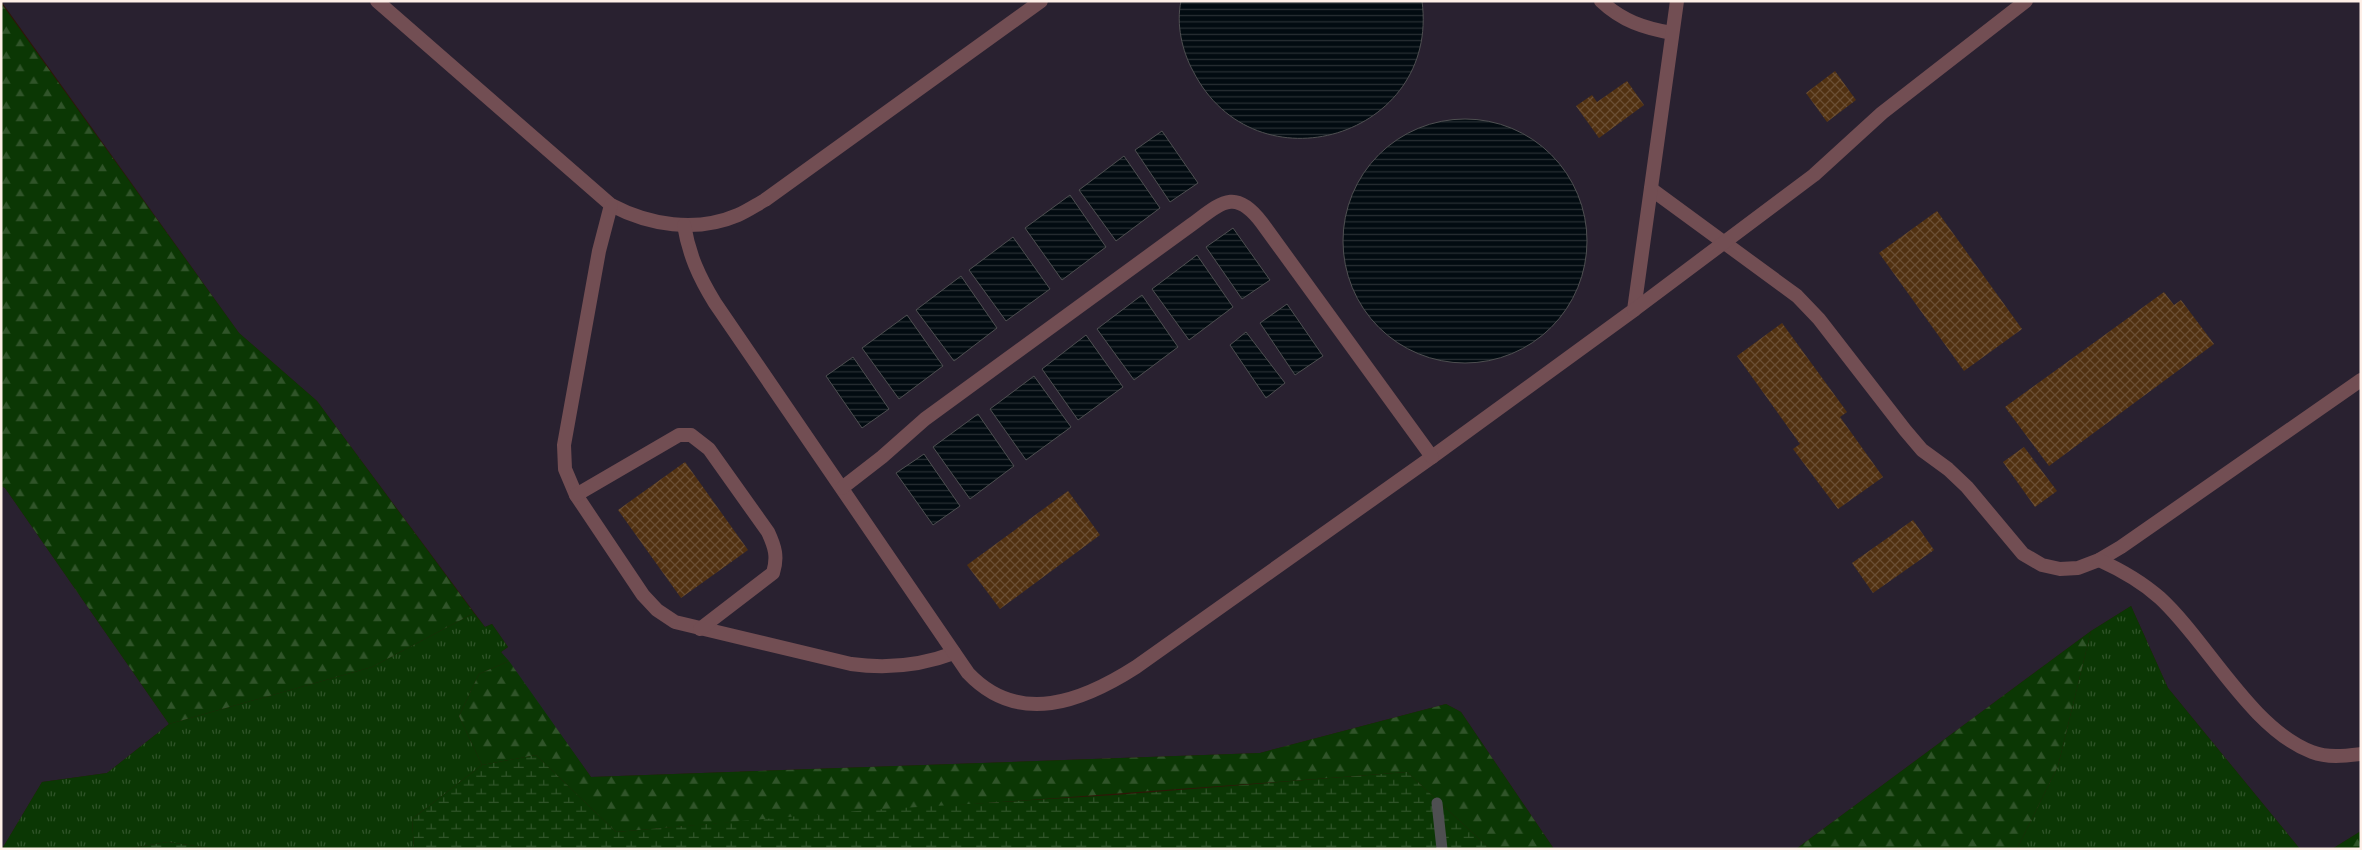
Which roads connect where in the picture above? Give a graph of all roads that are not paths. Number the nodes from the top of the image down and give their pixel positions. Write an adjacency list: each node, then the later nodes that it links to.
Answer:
1 (377, 1): 8 (lane)
2 (1041, 1): 9 (lane)
3 (1600, 1): 6 (lane)
4 (1677, 1): 6 (lane)
5 (2026, 1): 10 (lane)
6 (1672, 33): 7 (lane)
7 (1651, 188): 10 (lane); 11 (lane)
8 (612, 205): 9 (lane); 15 (lane)
9 (684, 225): 14 (lane)
10 (1724, 243): 11 (lane); 16 (lane)
11 (1634, 310): 13 (lane)
12 (2361, 380): 16 (lane)
13 (1432, 457): 14 (lane); 18 (lane)
14 (842, 488): 18 (lane)
15 (576, 494): 17 (lane); 17 (lane)
16 (2099, 560): 19 (lane)
17 (700, 629): 18 (lane)
18 (954, 653)
19 (2361, 754)

